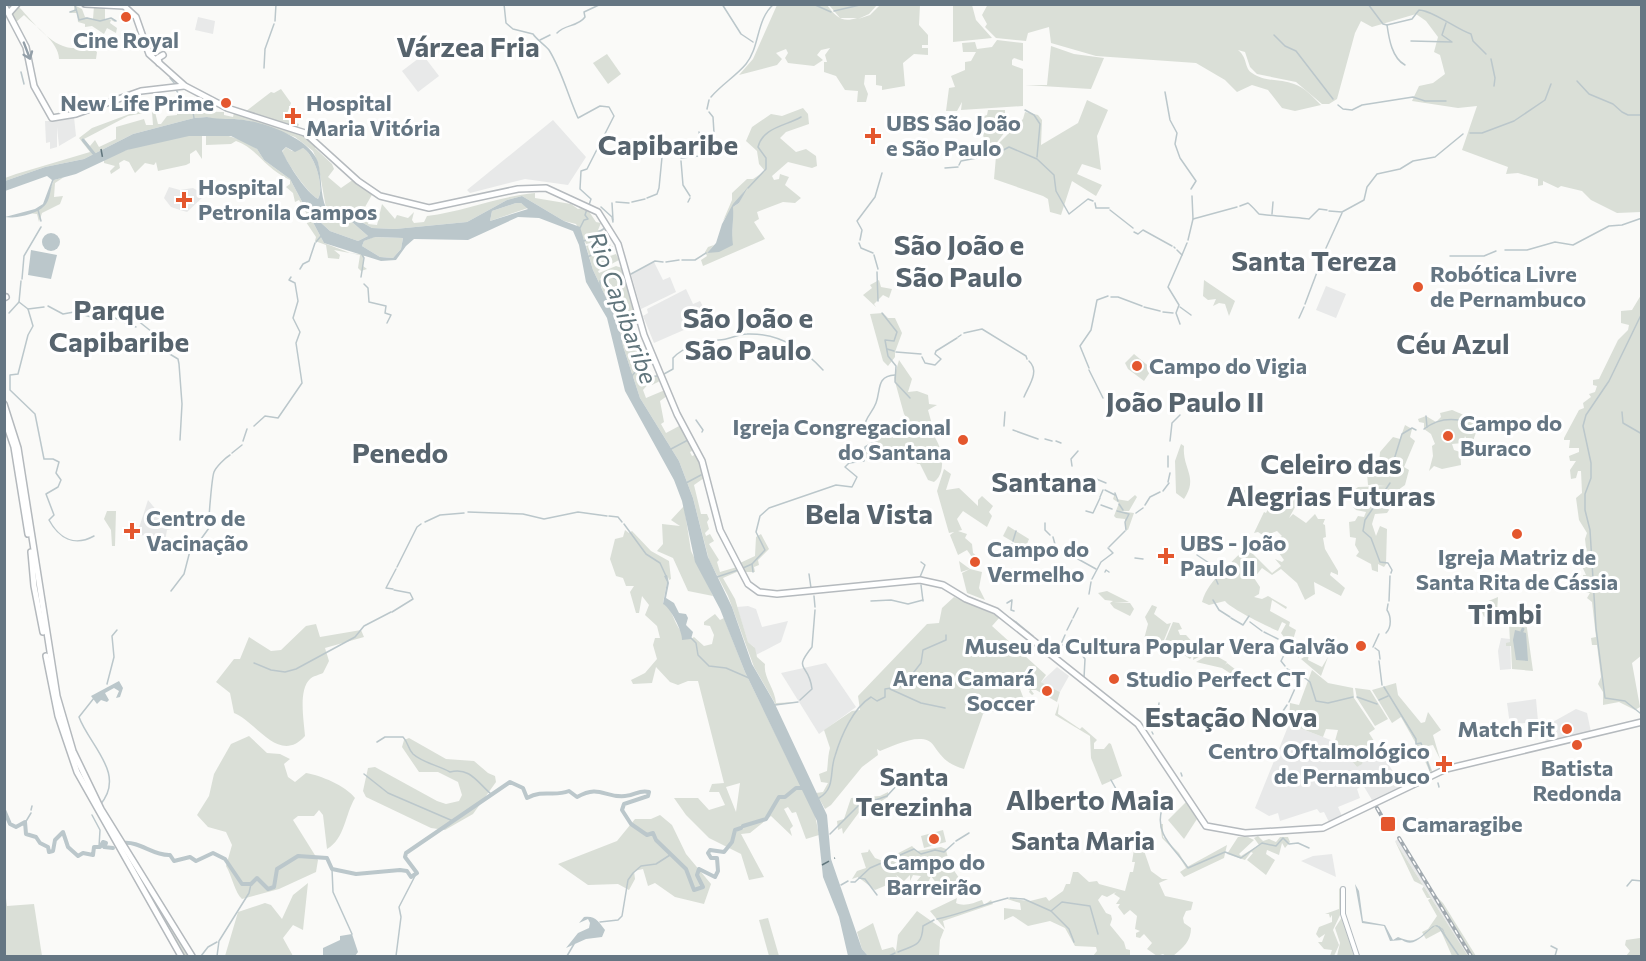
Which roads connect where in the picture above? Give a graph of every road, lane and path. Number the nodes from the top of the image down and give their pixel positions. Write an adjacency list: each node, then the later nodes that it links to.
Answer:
1 (85, 4): 4 (main road)
2 (4, 5): 5 (main road)
3 (17, 5): 5 (main road)
4 (124, 6): 7 (main road)
5 (9, 13): 10 (main road, one-way to 10)
6 (163, 55): 7 (main road)
7 (159, 63): 8 (main road)
8 (171, 77): 9 (main road); 10 (main road)
9 (185, 86): 10 (main road); 13 (main road)
10 (164, 87)
11 (4, 404): 16 (main road)
12 (4, 418): 15 (main road)
13 (1641, 722)
14 (1343, 889): 17 (main road)
15 (181, 957)
16 (192, 957)
17 (1357, 957)

